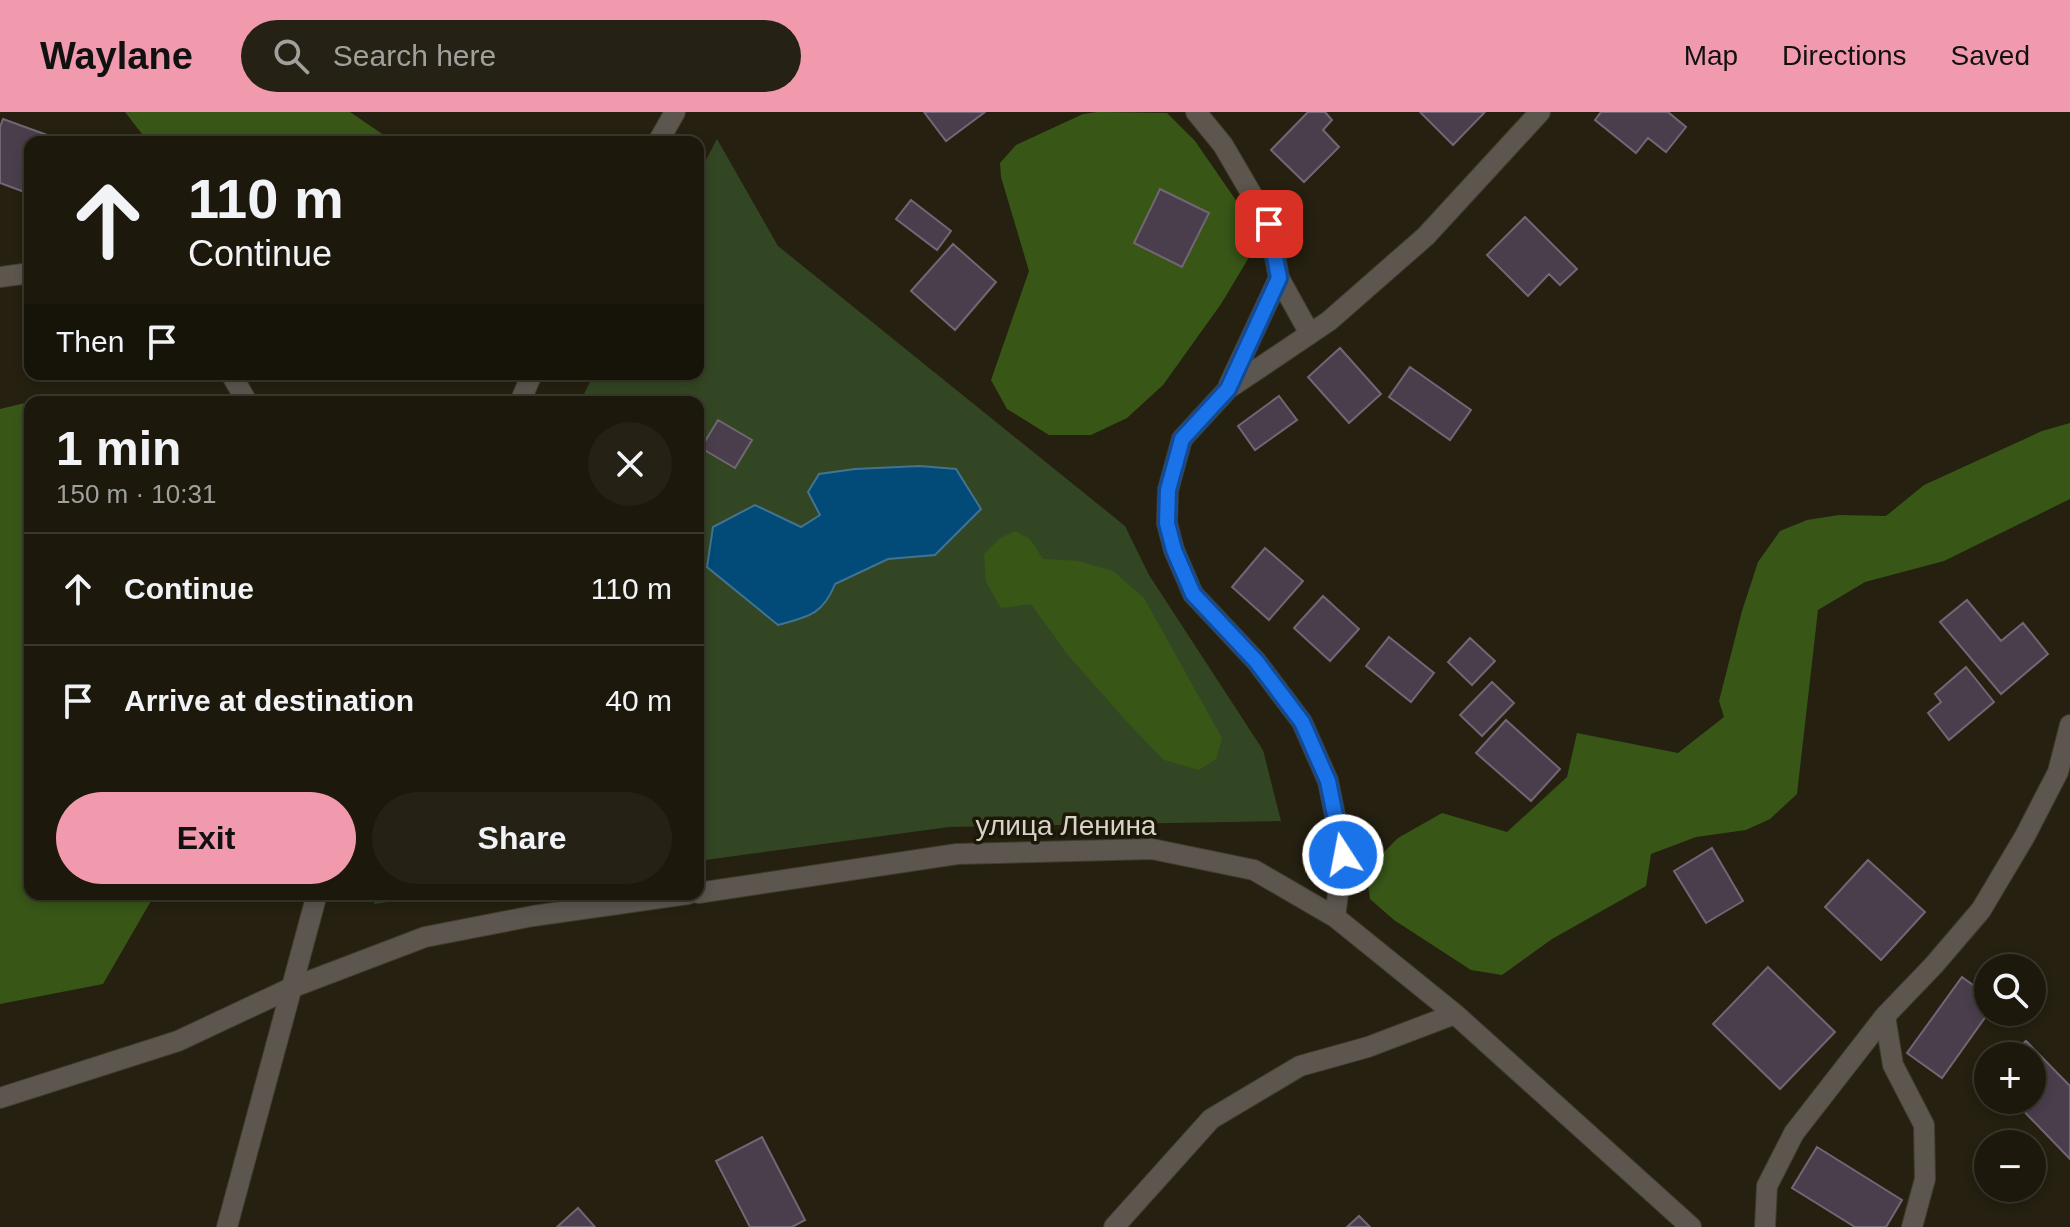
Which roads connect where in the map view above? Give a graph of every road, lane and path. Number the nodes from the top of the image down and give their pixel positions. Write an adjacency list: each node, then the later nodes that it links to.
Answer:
1 (675, 112): 4 (street)
2 (1196, 112): 7 (street)
3 (1540, 112): 8 (street)
4 (661, 136)
5 (24, 274): 6 (street)
6 (0, 277)
7 (1279, 278): 8 (street); 9 (street)
8 (1310, 334): 9 (street)
9 (1228, 389): 14 (street)
10 (2070, 725): 17 (street)
11 (704, 892): 14 (street, улица Ленина)
12 (315, 900): 15 (street)
13 (646, 900): 15 (street)
14 (1335, 917): 16 (street, улица Ленина)
15 (291, 988): 18 (street); 19 (street)
16 (1455, 1014): 20 (street); 21 (street, улица Ленина)
17 (1885, 1016): 22 (street); 23 (street)
18 (0, 1098)
19 (227, 1227)
20 (1114, 1227)
21 (1691, 1227)
22 (1765, 1227)
23 (1912, 1227)

